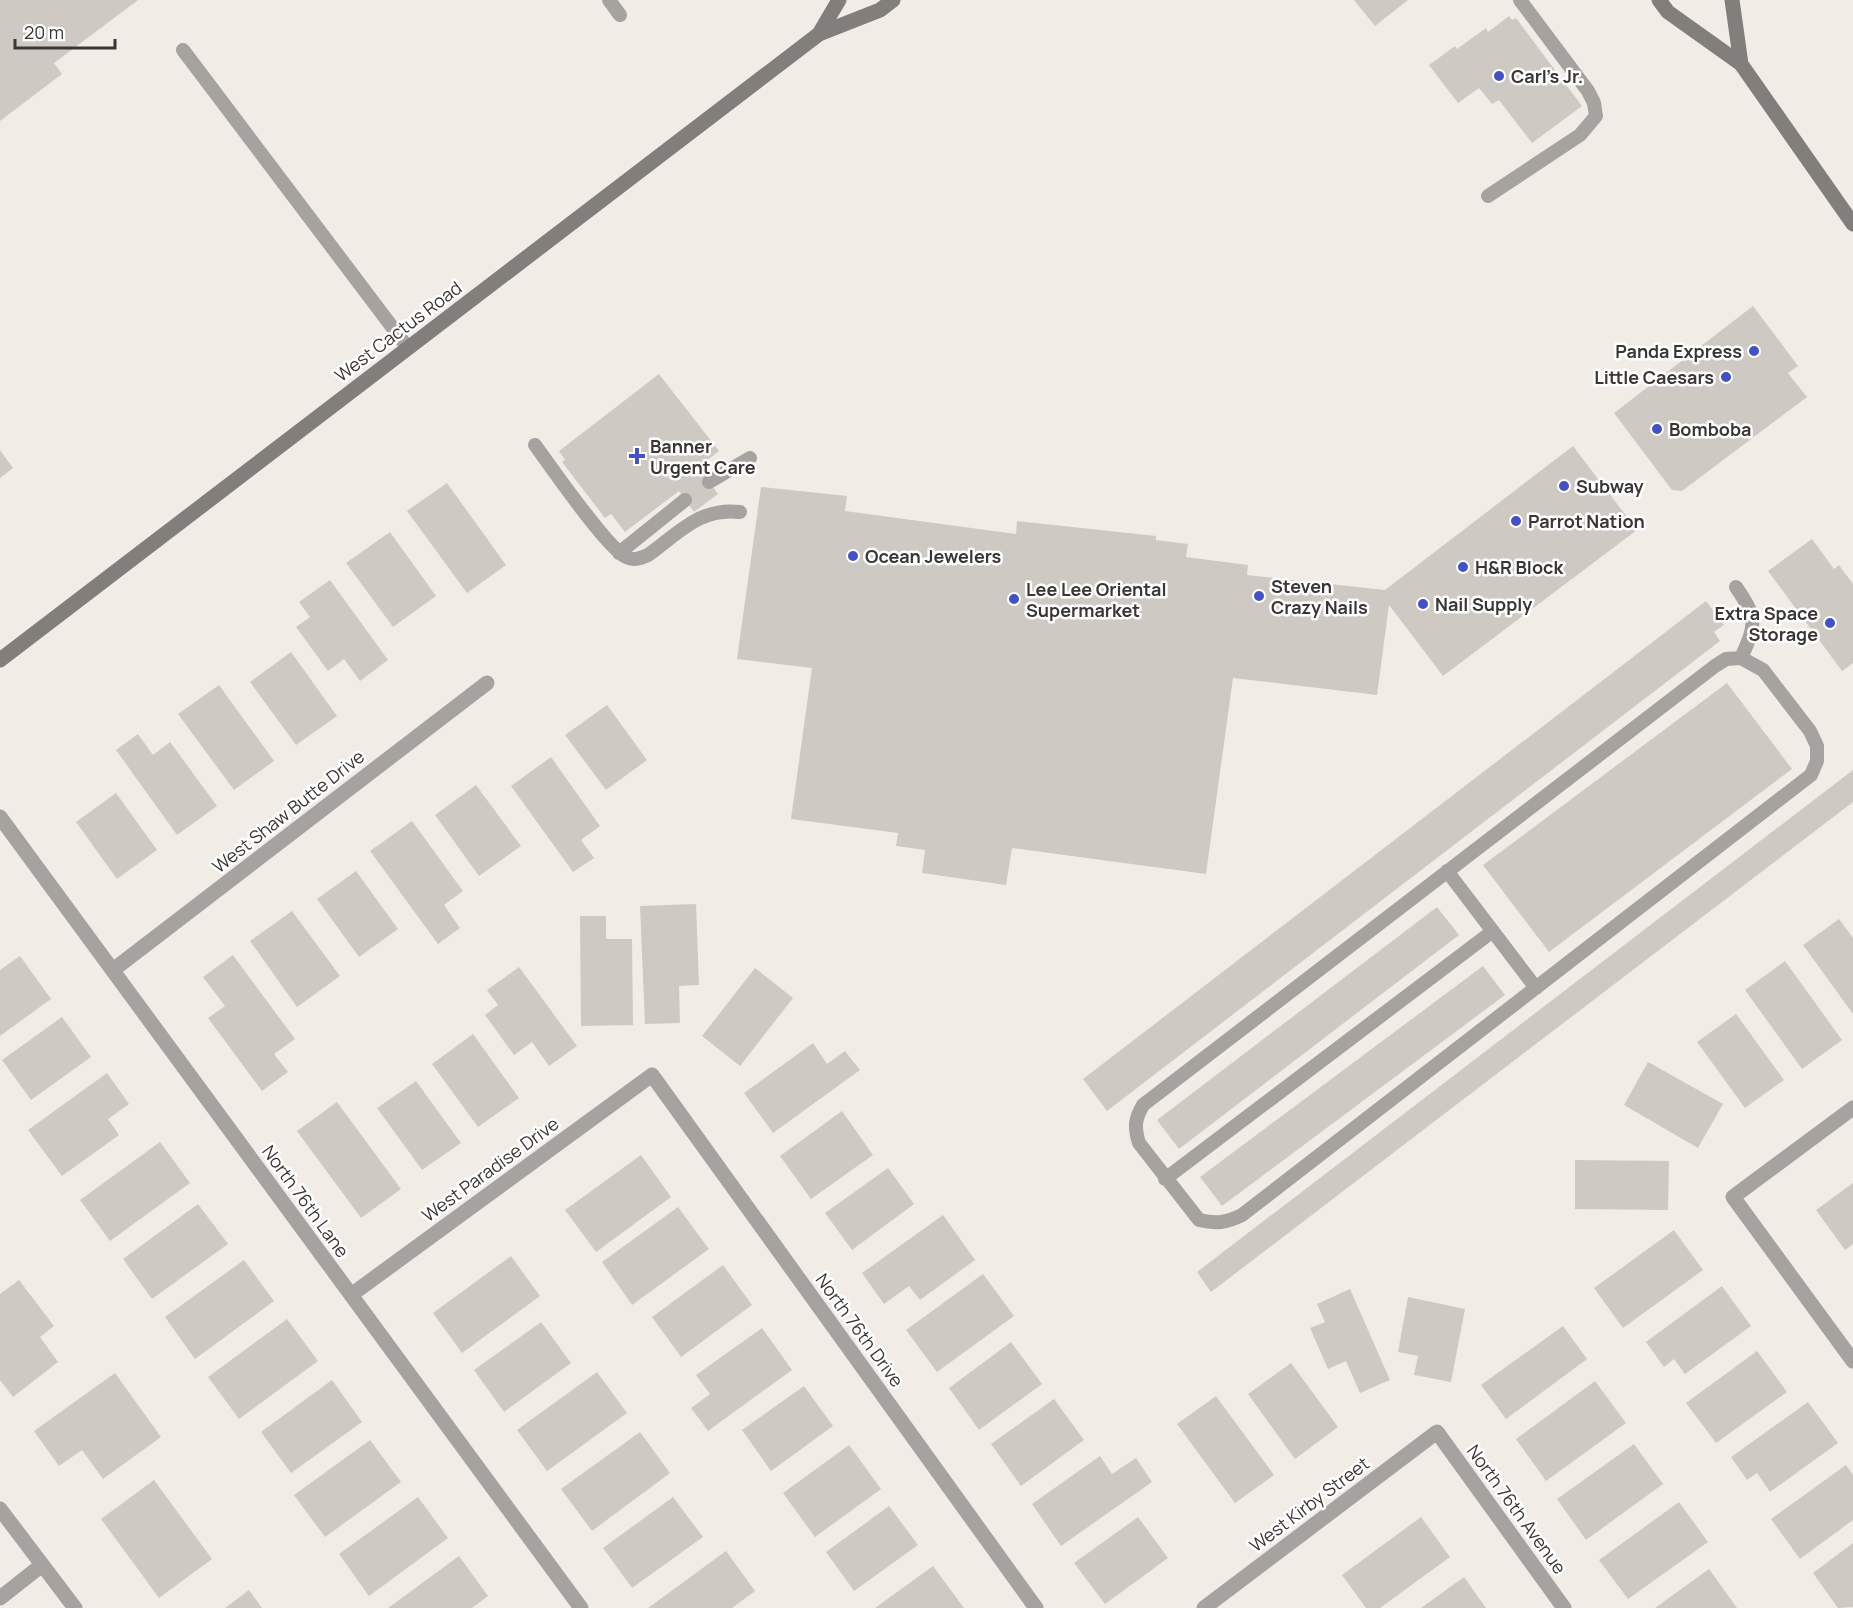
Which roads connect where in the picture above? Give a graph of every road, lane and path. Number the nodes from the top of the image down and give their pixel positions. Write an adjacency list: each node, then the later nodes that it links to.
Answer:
1 (609, 0): 7 (lane)
2 (839, 0): 8 (main road, West Cactus Road)
3 (893, 0): 8 (main road, West Cactus Road)
4 (1520, 0): 11 (lane)
5 (1659, 0): 10 (main road)
6 (1732, 0): 10 (main road)
7 (620, 15)
8 (819, 34): 13 (main road, West Cactus Road)
9 (183, 50): 13 (lane)
10 (1742, 64): 12 (main road)
11 (1488, 196)
12 (1853, 224)
13 (408, 348): 22 (main road, West Cactus Road)
14 (535, 445): 19 (lane)
15 (750, 458): 16 (lane)
16 (709, 482)
17 (685, 500): 19 (lane)
18 (740, 512): 19 (lane)
19 (619, 552)
20 (1736, 587): 21 (lane)
21 (1741, 658): 25 (lane); 28 (lane)
22 (0, 660)
23 (487, 683): 27 (street, West Shaw Butte Drive)
24 (0, 817): 27 (street, North 76th Lane)
25 (1447, 871): 26 (lane); 31 (lane)
26 (1493, 931): 28 (lane); 31 (lane)
27 (113, 970): 32 (street, North 76th Lane)
28 (1536, 988): 31 (lane)
29 (652, 1075): 32 (street, West Paradise Drive); 40 (street, North 76th Drive)
30 (1853, 1108): 33 (street)
31 (1166, 1179)
32 (351, 1295): 39 (street, North 76th Lane)
33 (1853, 1361)
34 (1437, 1432): 41 (street, West Kirby Street); 42 (street, North 76th Avenue)
35 (0, 1509): 36 (street)
36 (42, 1565): 37 (street); 38 (street)
37 (0, 1598)
38 (75, 1608)
39 (581, 1608)
40 (1036, 1608)
41 (1204, 1608)
42 (1564, 1608)

